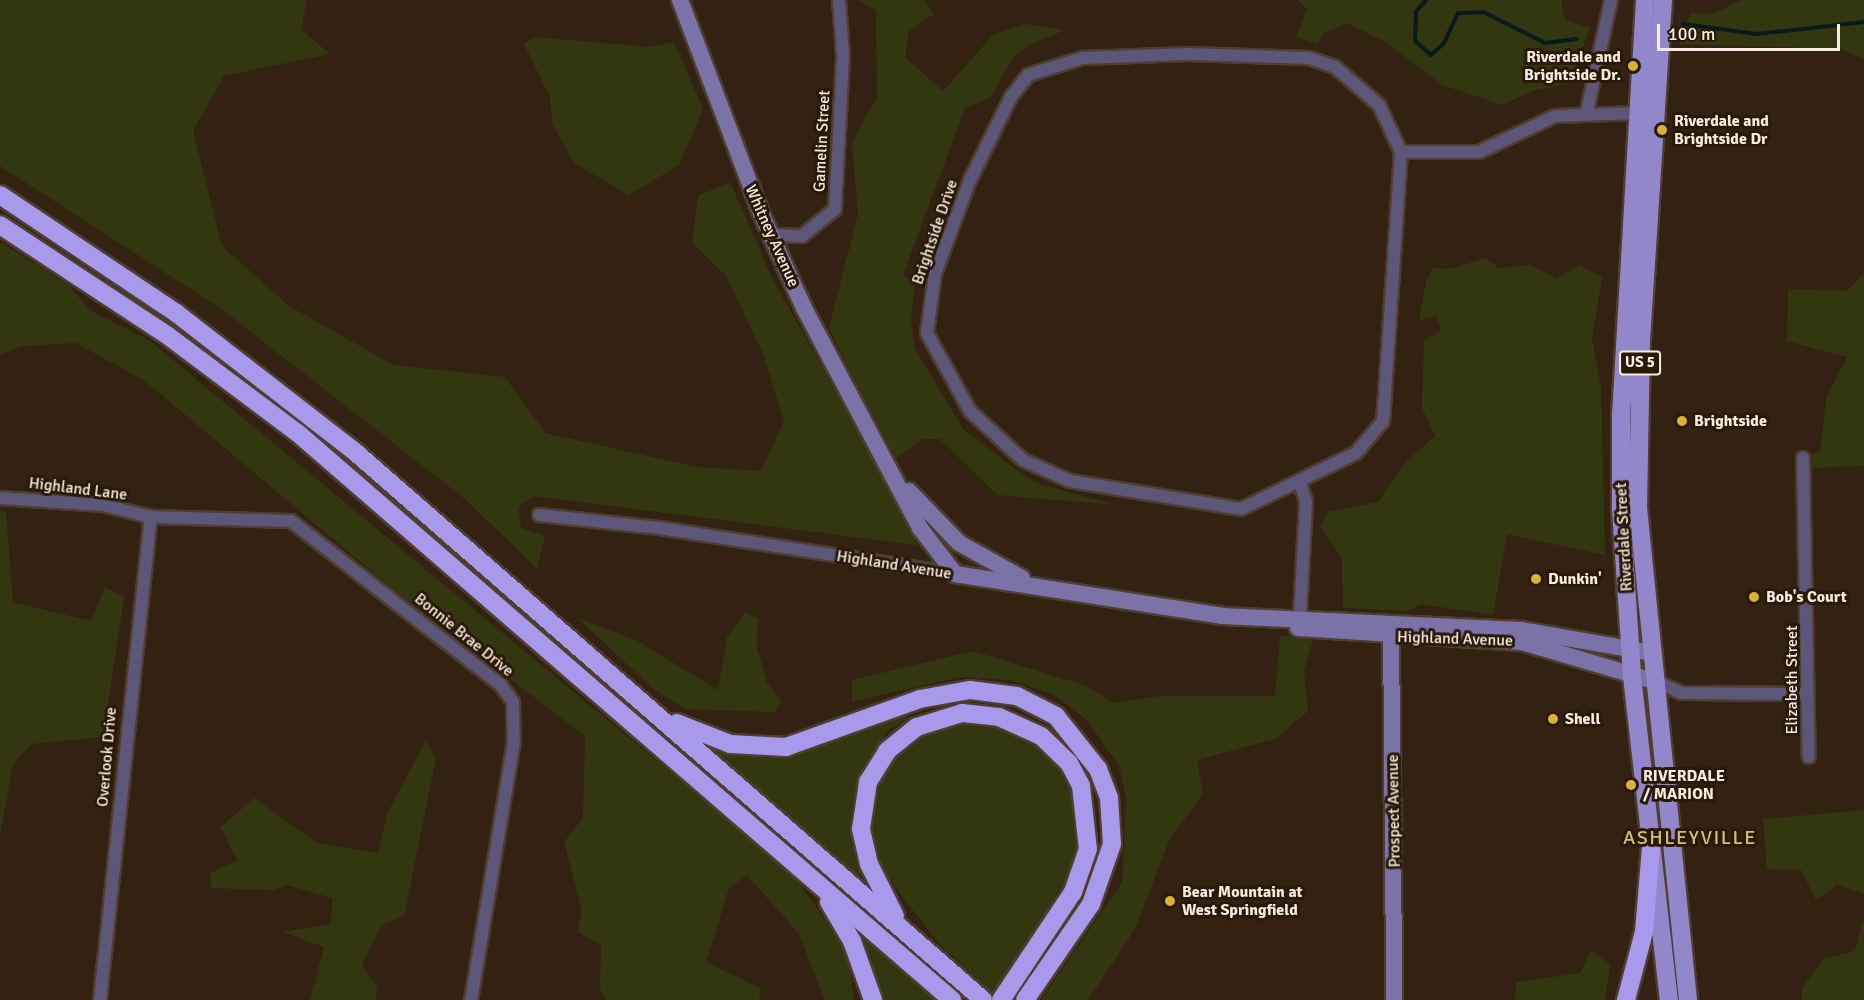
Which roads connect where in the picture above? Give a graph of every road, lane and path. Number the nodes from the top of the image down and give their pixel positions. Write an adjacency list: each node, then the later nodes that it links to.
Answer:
1 (680, 0): 12 (main road, Whitney Avenue)
2 (839, 0): 12 (street, Gamelin Street)
3 (1611, 0): 7 (street)
4 (1645, 0): 6 (main road, US 5)
5 (1663, 0): 6 (main road, US 5)
6 (1649, 73): 8 (main road, Riverdale Street / US 5); 27 (main road, Riverdale Street / US 5)
7 (1587, 111): 8 (street); 9 (street)
8 (1639, 113): 26 (main road, Riverdale Street / US 5)
9 (1401, 152): 15 (street, Brightside Drive); 15 (street, Brightside Drive)
10 (0, 195): 31 (highway)
11 (0, 225): 34 (highway)
12 (771, 235): 14 (main road, Whitney Avenue)
13 (1803, 458): 30 (street, Elizabeth Street)
14 (887, 461): 19 (main road, Whitney Avenue); 20 (main road, Whitney Avenue)
15 (1300, 483): 23 (street)
16 (0, 498): 18 (street, Highland Lane)
17 (539, 515): 20 (street, Highland Avenue)
18 (151, 517): 37 (street, Overlook Drive); 38 (street, Bonnie Brae Drive)
19 (958, 543): 20 (main road); 22 (main road, Whitney Avenue)
20 (936, 564): 21 (main road, Whitney Avenue)
21 (955, 574): 22 (main road, Highland Avenue)
22 (1044, 587): 24 (main road, Highland Avenue)
23 (1300, 617): 24 (main road, Highland Avenue); 25 (main road, Highland Avenue)
24 (1249, 618): 25 (main road, Highland Avenue)
25 (1391, 630): 26 (main road, Highland Avenue); 28 (main road, Highland Avenue); 43 (main road, Prospect Avenue)
26 (1630, 652): 27 (main road, Highland Avenue); 28 (main road, Riverdale Street / US 5)
27 (1653, 652): 29 (main road, Riverdale Street / US 5)
28 (1632, 676): 29 (main road, Highland Avenue); 33 (main road, Riverdale Street / US 5)
29 (1657, 682): 30 (street); 46 (main road, Riverdale Street / US 5)
30 (1808, 694): 32 (street, Elizabeth Street)
31 (651, 709): 35 (highway); 42 (highway)
32 (1809, 757)
33 (1651, 847): 44 (highway); 45 (main road, Riverdale Street / US 5)
34 (814, 881): 39 (highway); 40 (highway)
35 (902, 928): 36 (highway); 41 (highway)
36 (979, 996)
37 (100, 1000)
38 (471, 1000)
39 (873, 1000)
40 (952, 1000)
41 (1002, 1000)
42 (1025, 1000)
43 (1394, 1000)
44 (1626, 1000)
45 (1669, 1000)
46 (1688, 1000)

